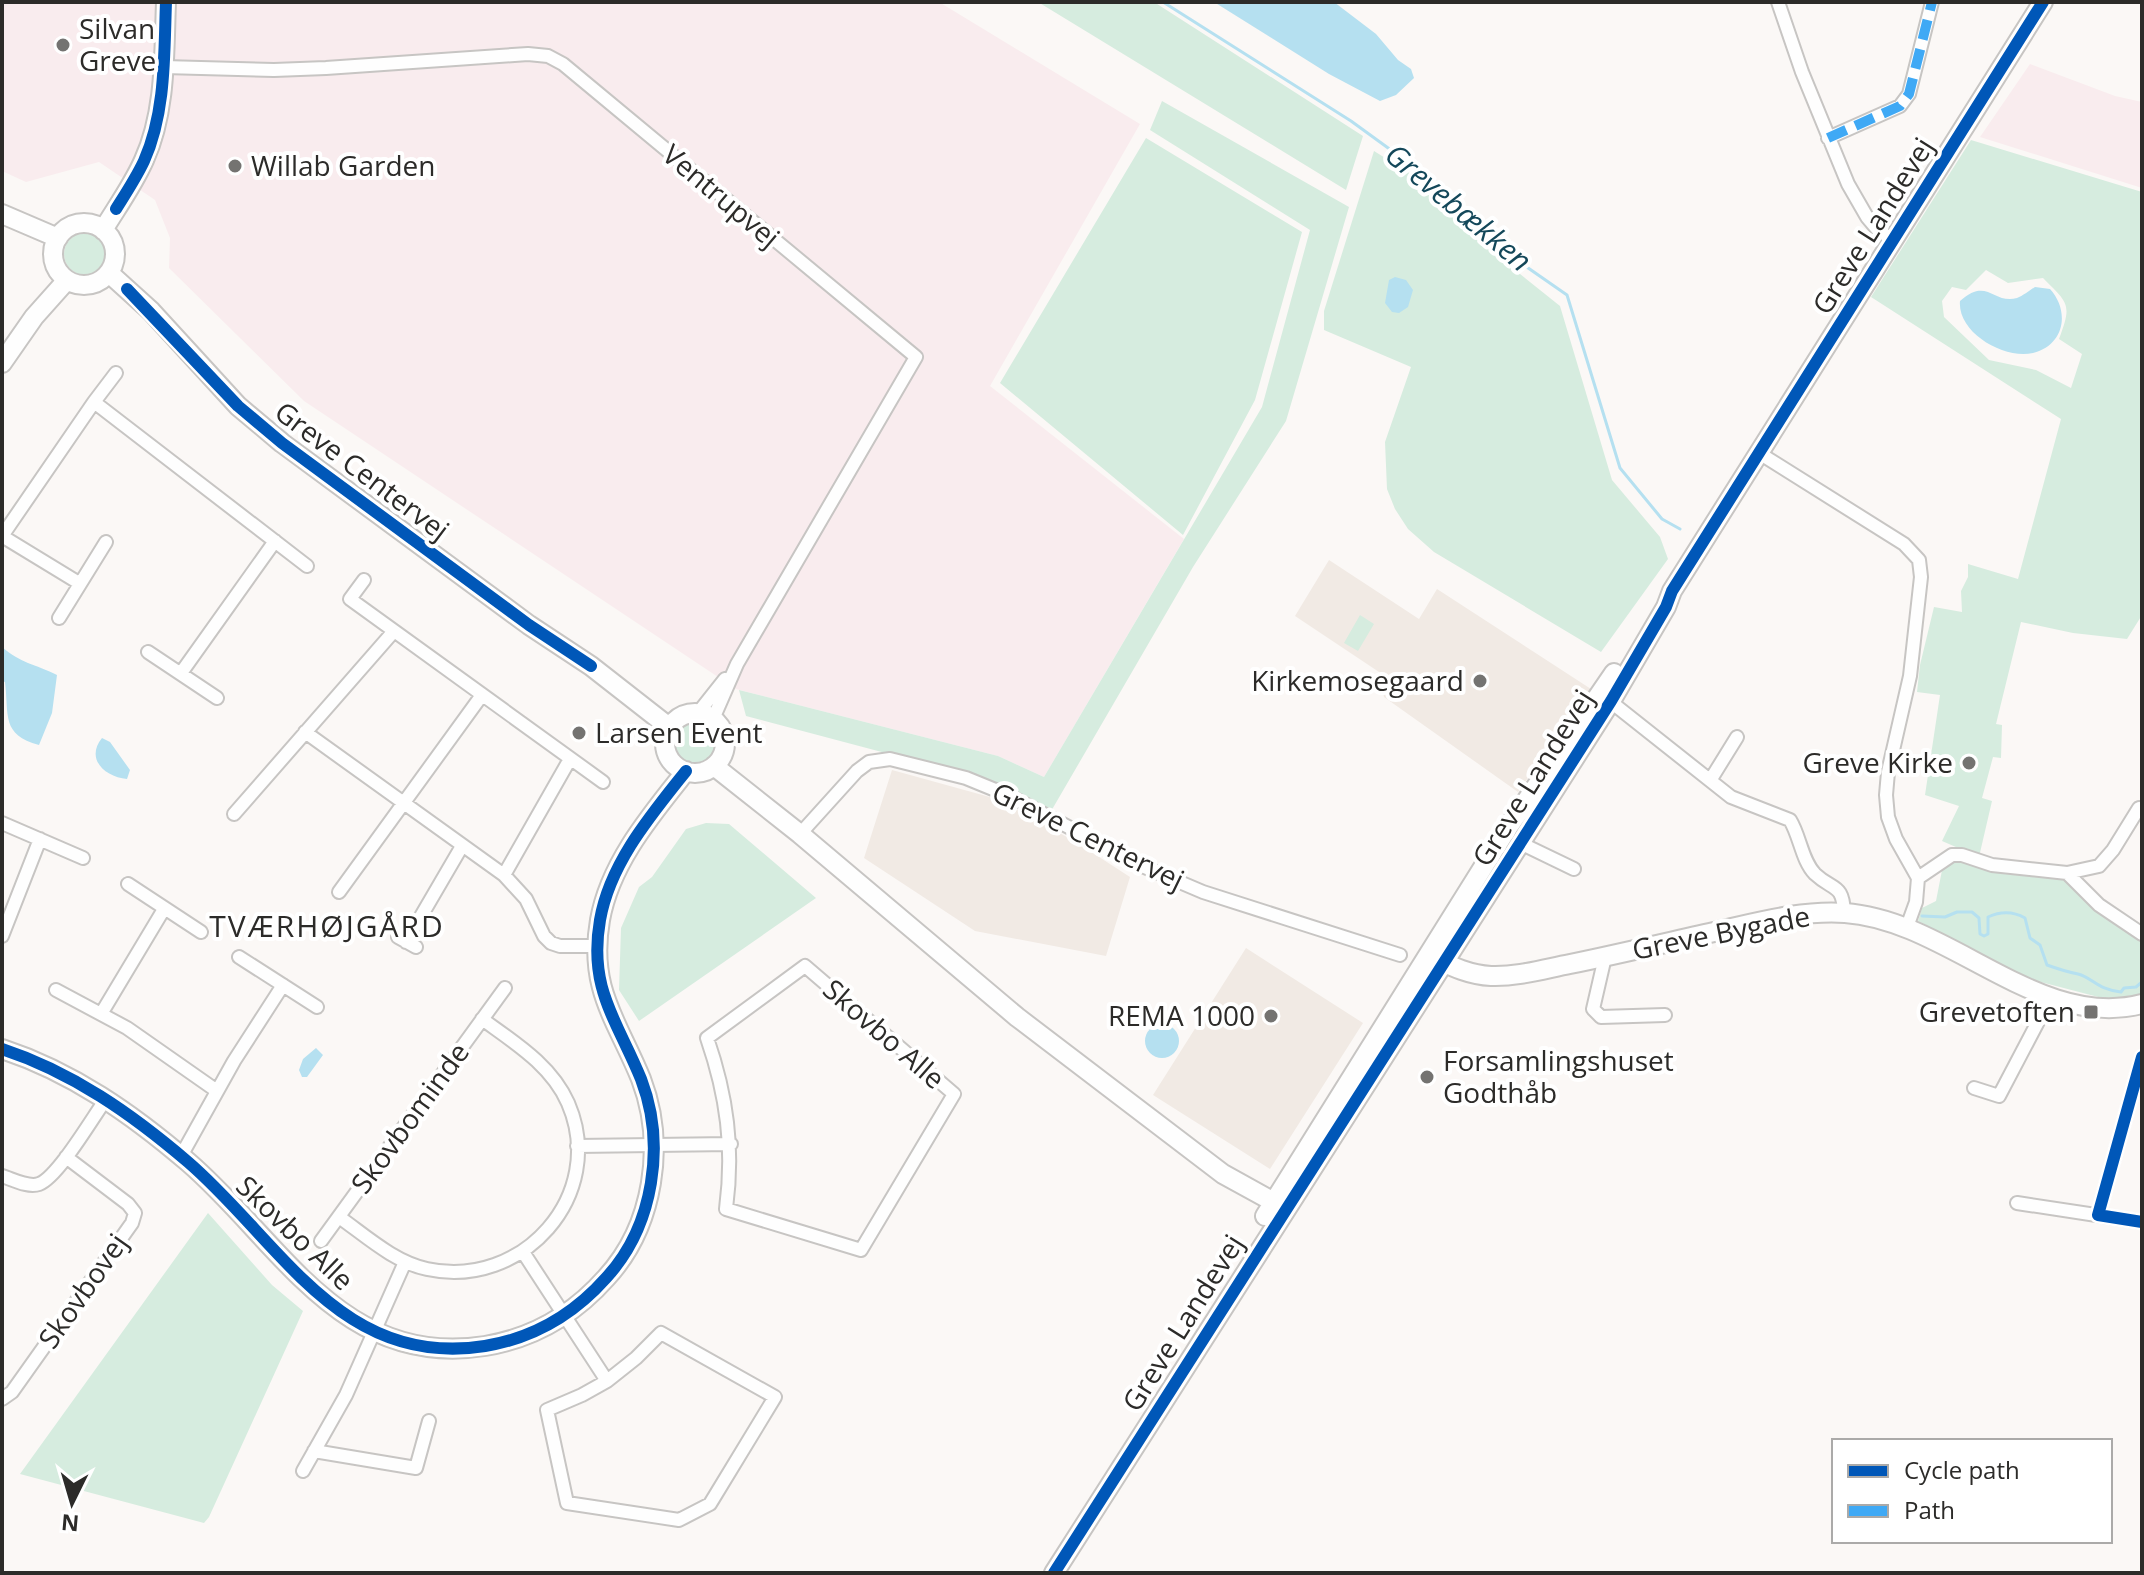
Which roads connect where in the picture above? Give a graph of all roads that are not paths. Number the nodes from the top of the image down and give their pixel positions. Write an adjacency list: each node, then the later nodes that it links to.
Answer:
1 (166, 2): 5 (street)
2 (1778, 2): 6 (street)
3 (1932, 2): 6 (street)
4 (2043, 2): 10 (street, Greve Landevej)
5 (164, 67): 8 (street); 30 (street, Ventrupvej)
6 (1828, 138): 10 (street)
7 (2, 214): 9 (street)
8 (103, 230): 9 (street); 11 (street)
9 (58, 238): 12 (street)
10 (1893, 240): 16 (street, Greve Landevej)
11 (109, 273): 12 (street); 30 (street, Greve Centervej)
12 (67, 280): 13 (street)
13 (2, 363)
14 (116, 373): 15 (street)
15 (94, 402): 17 (street); 18 (street)
16 (1759, 453): 29 (street, Greve Landevej); 50 (street)
17 (6, 518): 22 (street)
18 (275, 541): 20 (street); 26 (street)
19 (106, 542): 22 (street)
20 (307, 566)
21 (364, 580): 24 (street)
22 (79, 583): 23 (street)
23 (59, 618)
24 (394, 631): 27 (street); 31 (street)
25 (148, 652): 26 (street)
26 (181, 673): 28 (street)
27 (482, 695): 33 (street); 38 (street)
28 (217, 698)
29 (1605, 698): 36 (street); 44 (street, Greve Landevej); 64 (street, Greve Landevej)
30 (690, 719): 34 (street); 35 (street)
31 (305, 732): 38 (street); 40 (street)
32 (1737, 737): 36 (street)
33 (570, 759): 37 (street); 49 (street)
34 (718, 759): 35 (street); 42 (street)
35 (679, 767): 60 (street, Skovbo Alle)
36 (1711, 779): 54 (street)
37 (603, 782)
38 (403, 803): 45 (street); 52 (street)
39 (2139, 808): 48 (street)
40 (234, 814)
41 (2, 823): 43 (street)
42 (800, 834): 61 (street, Greve Centervej); 86 (street)
43 (40, 839): 46 (street); 58 (street)
44 (1520, 843): 47 (street, Greve Landevej); 64 (street, Greve Landevej)
45 (462, 846): 49 (street); 59 (street)
46 (83, 858)
47 (1574, 869)
48 (2067, 873): 50 (street); 57 (street)
49 (504, 875): 60 (street)
50 (1918, 878): 55 (street)
51 (128, 884): 53 (street)
52 (339, 893)
53 (164, 909): 56 (street); 71 (street)
54 (1844, 913): 55 (street, Greve Bygade); 63 (street, Greve Bygade)
55 (1907, 927): 68 (street, Greve Bygade)
56 (201, 932)
57 (2142, 934)
58 (2, 936)
59 (407, 942)
60 (598, 946): 80 (street, Skovbo Alle)
61 (1400, 955)
62 (239, 957): 65 (street)
63 (1605, 957): 64 (street, Greve Bygade); 72 (street)
64 (1436, 960): 86 (street, Greve Landevej)
65 (283, 985): 70 (street); 77 (street)
66 (505, 988): 73 (street, Skovbominde)
67 (56, 990): 71 (street)
68 (2051, 997): 69 (street, Greve Bygade); 76 (street)
69 (2142, 1004)
70 (317, 1007)
71 (101, 1014): 77 (street)
72 (1665, 1015)
73 (482, 1019): 81 (street, Skovbominde); 88 (street, Skovbominde)
74 (2, 1049): 78 (street, Skovbo Alle)
75 (2142, 1057): 87 (street)
76 (1974, 1088)
77 (217, 1091): 82 (street)
78 (106, 1099): 82 (street, Skovbo Alle); 83 (street)
79 (731, 1144): 79 (street, Skovbo Alle); 80 (street)
80 (654, 1145): 81 (street); 93 (street, Skovbo Alle)
81 (577, 1146): 91 (street, Skovbominde)
82 (181, 1156): 94 (street, Skovbo Alle)
83 (66, 1157): 84 (street); 96 (street, Skovbovej)
84 (2, 1176)
85 (2017, 1203): 87 (street)
86 (1275, 1212): 100 (street, Greve Landevej)
87 (2098, 1215): 89 (street)
88 (339, 1217): 90 (street, Skovbominde); 92 (street, Skovbominde)
89 (2142, 1222)
90 (321, 1241)
91 (523, 1252): 92 (street, Skovbominde); 93 (street)
92 (405, 1262): 94 (street)
93 (564, 1316): 94 (street, Skovbo Alle); 95 (street)
94 (374, 1331): 98 (street)
95 (607, 1381): 95 (street)
96 (2, 1399)
97 (429, 1421): 98 (street)
98 (314, 1451): 99 (street)
99 (303, 1471)
100 (1056, 1570)

